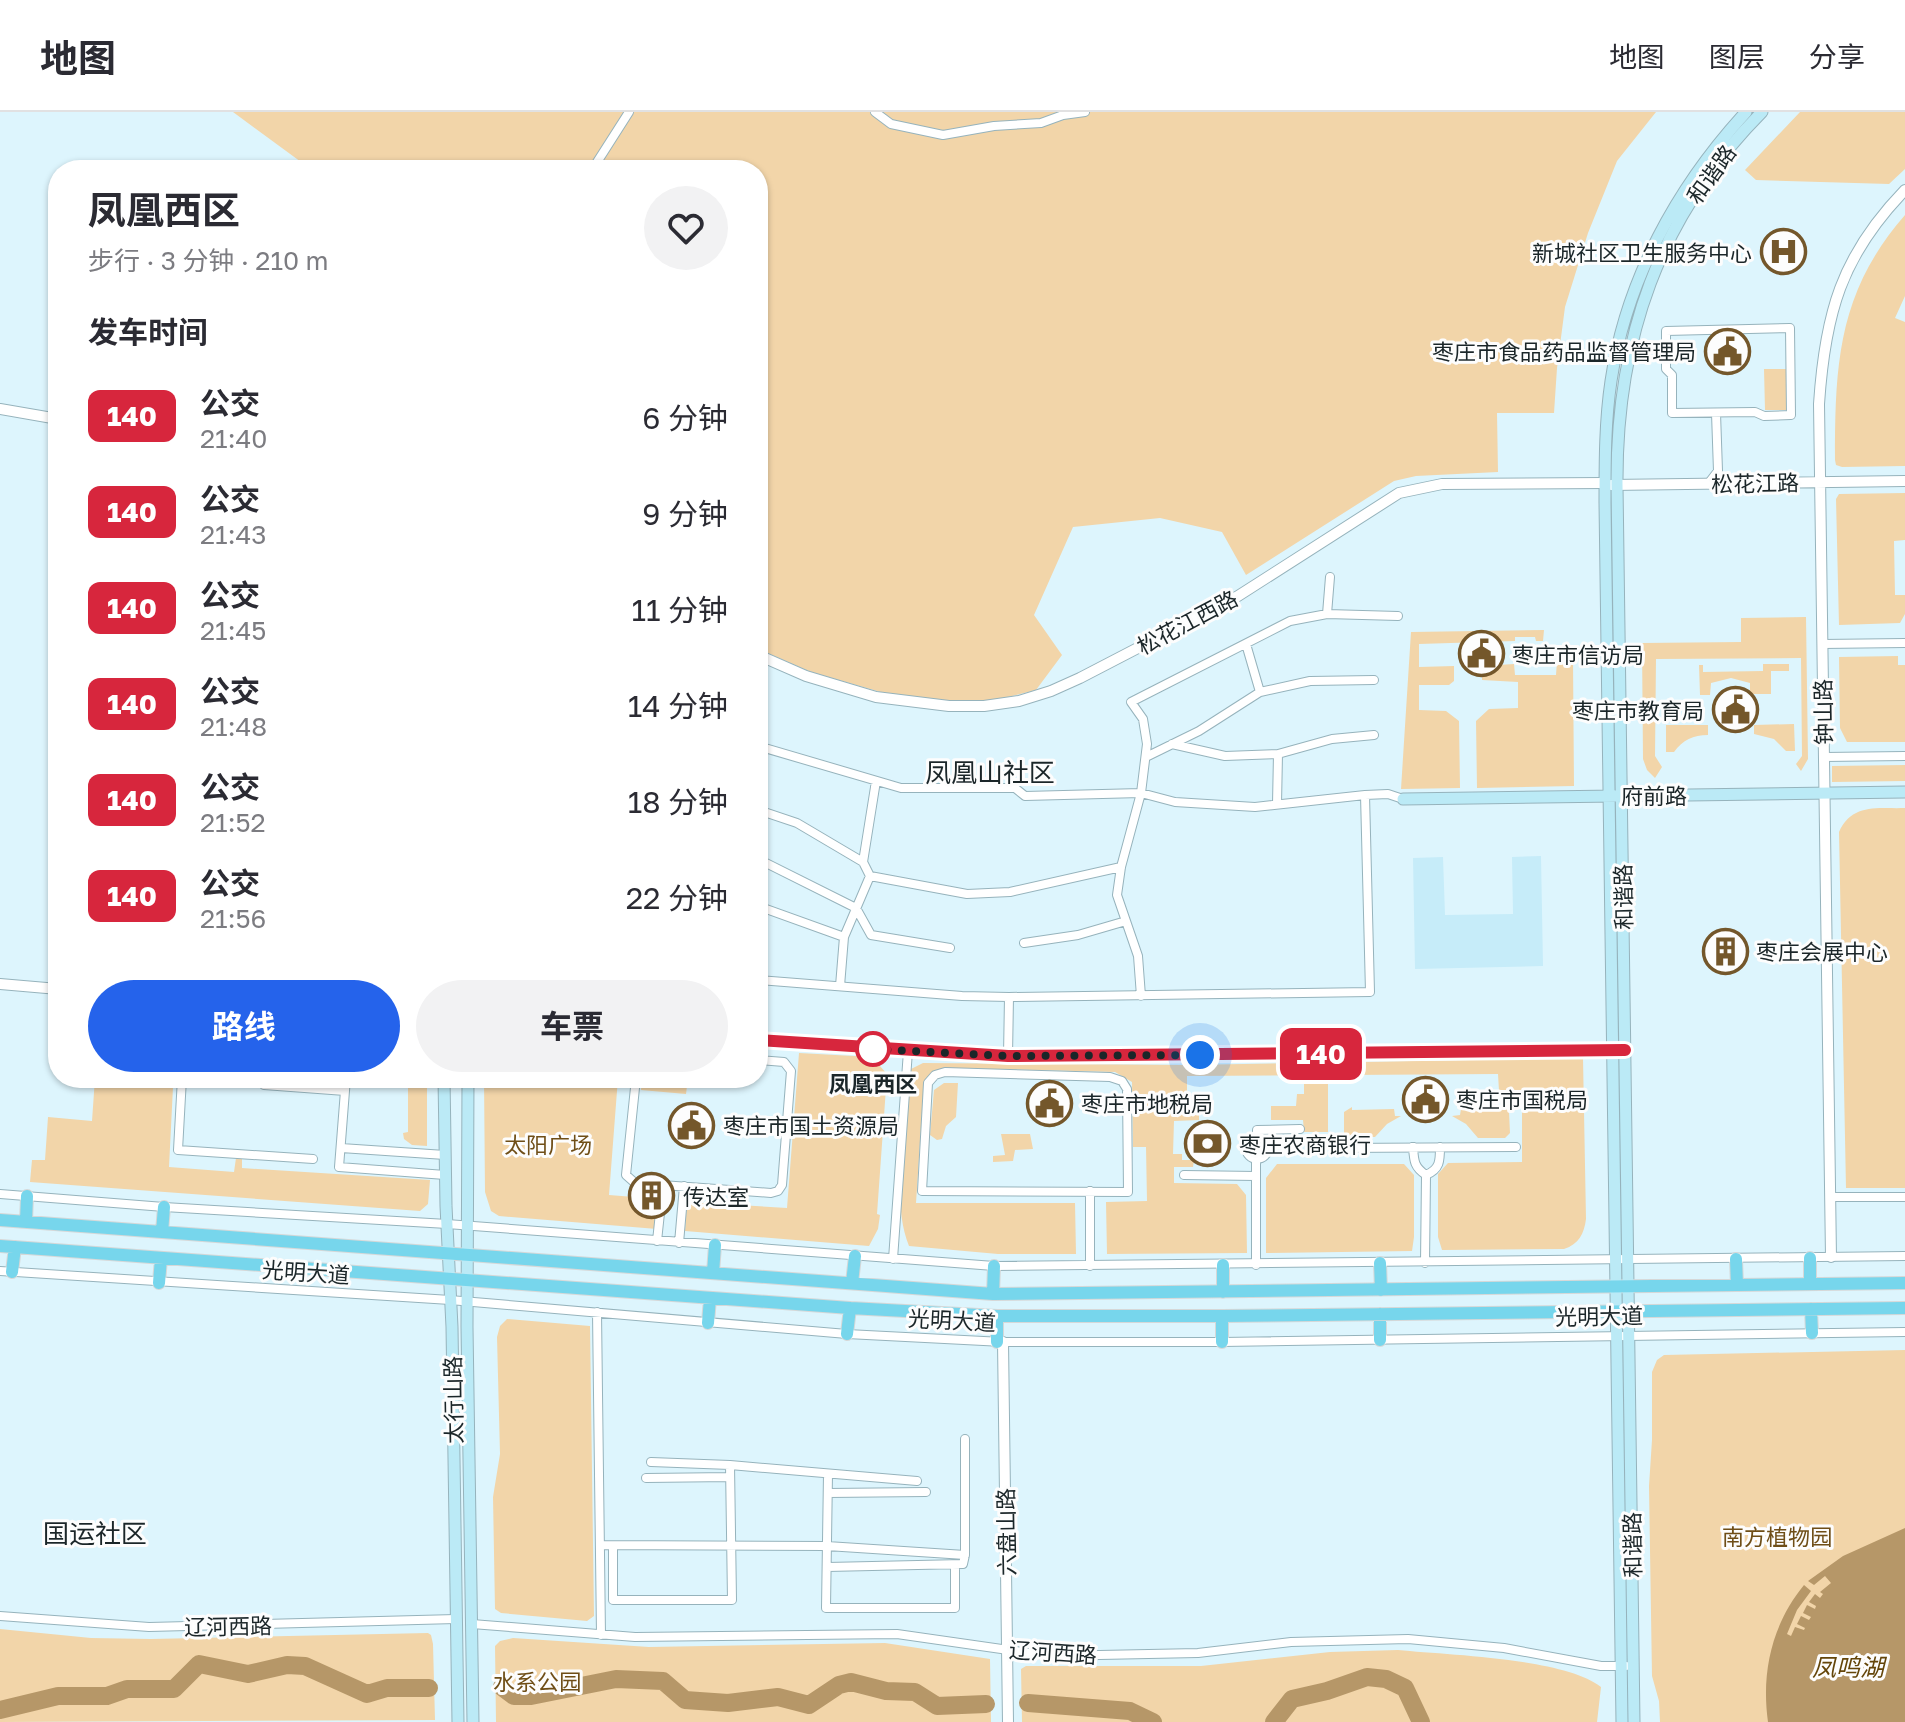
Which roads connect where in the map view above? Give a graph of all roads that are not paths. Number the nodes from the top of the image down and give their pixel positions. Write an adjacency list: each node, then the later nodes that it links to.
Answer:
1 (629, 112): 6 (street)
2 (875, 112): 3 (street)
3 (1085, 112)
4 (1746, 112): 14 (main road, 和谐路)
5 (1762, 112): 14 (main road, 和谐路)
6 (598, 160)
7 (1905, 190): 12 (street, 钟山路)
8 (0, 409): 10 (street)
9 (1716, 413): 9 (street); 13 (street)
10 (48, 417)
11 (1905, 481): 12 (street, 松花江路)
12 (1820, 482): 13 (street, 松花江路); 20 (street, 钟山路)
13 (1708, 484): 14 (street, 松花江路)
14 (1609, 485): 21 (street, 松花江西路); 36 (main road, 和谐路)
15 (1330, 577): 16 (street)
16 (1327, 614): 17 (street); 19 (street)
17 (1398, 616)
18 (1905, 643): 20 (street)
19 (1246, 644): 23 (street); 29 (street)
20 (1822, 644): 30 (street, 钟山路)
21 (768, 659)
22 (1374, 680): 23 (street)
23 (1260, 692): 25 (street)
24 (1374, 735): 27 (street)
25 (1172, 744): 27 (street); 29 (street)
26 (768, 749): 31 (street)
27 (1278, 754): 38 (street)
28 (1905, 756): 30 (street)
29 (1146, 757): 33 (street)
30 (1824, 757): 34 (street, 钟山路)
31 (876, 781): 33 (street); 40 (street)
32 (1905, 792): 34 (main road, 府前路)
33 (1141, 793): 38 (street); 42 (street)
34 (1824, 793): 36 (main road, 府前路); 87 (street, 钟山路)
35 (1365, 795): 37 (street); 38 (street); 54 (street)
36 (1615, 796): 37 (main road, 府前路); 57 (main road, 和谐路)
37 (1403, 799)
38 (1277, 804)
39 (768, 813): 40 (street)
40 (863, 862): 43 (street)
41 (768, 864): 44 (street)
42 (1121, 867): 43 (street); 46 (street)
43 (870, 876): 44 (street)
44 (856, 908): 47 (street); 49 (street)
45 (768, 910): 47 (street)
46 (1126, 921): 48 (street); 54 (street)
47 (844, 937): 52 (street)
48 (1024, 943)
49 (950, 948)
50 (768, 981): 52 (street)
51 (0, 984): 53 (street)
52 (840, 986): 55 (street)
53 (48, 988)
54 (1141, 996): 55 (street)
55 (1009, 997): 59 (street)
56 (768, 1041): 58 (street)
57 (1619, 1050): 59 (street); 109 (main road, 和谐路)
58 (908, 1051): 59 (street); 107 (street)
59 (1008, 1056)
60 (768, 1061): 83 (street)
61 (181, 1088): 76 (street)
62 (304, 1088): 67 (street)
63 (345, 1088): 67 (street)
64 (444, 1088): 75 (main road, 太行山路)
65 (468, 1088): 93 (main road, 太行山路)
66 (635, 1088): 82 (street)
67 (345, 1091): 73 (street)
68 (1300, 1129): 69 (street)
69 (1257, 1136): 77 (street); 77 (street)
70 (1413, 1147): 71 (street); 74 (street); 80 (street)
71 (1440, 1147): 72 (street); 80 (street)
72 (1516, 1147)
73 (341, 1148): 75 (street); 78 (street)
74 (1338, 1148)
75 (445, 1155): 78 (main road, 太行山路)
76 (313, 1159)
77 (1256, 1159): 81 (street)
78 (445, 1175): 92 (main road, 太行山路)
79 (1184, 1175): 81 (street)
80 (1426, 1175): 111 (street)
81 (1256, 1176): 113 (street)
82 (663, 1185): 83 (street); 95 (street)
83 (684, 1186): 96 (street)
84 (1090, 1191): 84 (street); 115 (street)
85 (0, 1194): 86 (street)
86 (27, 1196): 89 (street); 91 (main road)
87 (1830, 1197): 88 (street); 104 (street, 钟山路)
88 (1905, 1197)
89 (164, 1207): 92 (street); 94 (main road)
90 (0, 1220): 91 (main road, 光明大道)
91 (26, 1222): 94 (main road, 光明大道)
92 (447, 1224): 93 (street); 100 (main road, 太行山路)
93 (469, 1226): 95 (street); 101 (main road, 太行山路)
94 (162, 1232): 100 (main road, 光明大道)
95 (657, 1241): 96 (street)
96 (679, 1243): 97 (street)
97 (715, 1245): 102 (street); 117 (main road)
98 (0, 1246): 99 (main road, 光明大道)
99 (15, 1247): 105 (main road, 光明大道); 116 (main road)
100 (448, 1252): 101 (main road, 光明大道); 118 (main road, 太行山路)
101 (469, 1254): 117 (main road, 光明大道); 119 (main road, 太行山路)
102 (855, 1256): 107 (street); 121 (main road)
103 (1905, 1256): 104 (street)
104 (1831, 1257): 106 (street)
105 (161, 1258): 118 (main road, 光明大道); 120 (main road)
106 (1810, 1258): 108 (street); 123 (main road)
107 (893, 1259): 114 (street)
108 (1736, 1259): 109 (street); 124 (main road)
109 (1622, 1260): 111 (street); 125 (main road, 和谐路)
110 (1380, 1263): 111 (street); 113 (street); 126 (main road)
111 (1425, 1263)
112 (1223, 1265): 113 (street); 115 (street); 127 (main road)
113 (1256, 1265)
114 (994, 1266): 115 (street); 128 (main road)
115 (1090, 1266)
116 (6, 1271): 120 (street, 光明大道)
117 (713, 1273): 121 (main road, 光明大道)
118 (449, 1278): 119 (main road, 光明大道); 130 (main road, 太行山路)
119 (468, 1280): 129 (main road, 光明大道); 131 (main road, 太行山路)
120 (159, 1283): 130 (street, 光明大道)
121 (852, 1283): 128 (main road, 光明大道)
122 (1905, 1283): 123 (main road, 光明大道)
123 (1810, 1284): 124 (main road, 光明大道)
124 (1737, 1285): 125 (main road, 光明大道)
125 (1622, 1287): 126 (main road, 光明大道); 136 (main road, 和谐路)
126 (1381, 1290): 127 (main road, 光明大道)
127 (1223, 1292): 128 (main road, 光明大道)
128 (993, 1294)
129 (710, 1298): 132 (main road, 光明大道); 140 (main road)
130 (450, 1300): 131 (street, 光明大道); 165 (main road, 太行山路)
131 (468, 1302): 135 (street, 光明大道); 166 (main road, 太行山路)
132 (850, 1308): 138 (main road, 光明大道); 143 (main road)
133 (1905, 1308): 134 (main road, 光明大道)
134 (1811, 1309): 136 (main road, 光明大道); 142 (main road)
135 (597, 1312): 140 (street, 光明大道); 157 (street)
136 (1622, 1312): 137 (main road, 光明大道); 144 (main road, 和谐路)
137 (1380, 1314): 139 (main road, 光明大道); 145 (main road)
138 (997, 1316): 139 (main road, 光明大道); 146 (main road)
139 (1222, 1316): 147 (main road)
140 (708, 1323): 143 (street, 光明大道)
141 (1905, 1332): 142 (street, 光明大道)
142 (1812, 1333): 144 (street, 光明大道)
143 (847, 1334): 146 (street, 光明大道)
144 (1623, 1336): 145 (street, 光明大道); 169 (main road, 和谐路)
145 (1380, 1340): 147 (street, 光明大道)
146 (1000, 1342): 147 (street, 光明大道); 168 (street, 六盘山路)
147 (1222, 1342)
148 (965, 1439): 161 (street)
149 (651, 1462): 150 (street)
150 (730, 1465): 151 (street); 152 (street)
151 (828, 1474): 154 (street); 156 (street)
152 (730, 1477): 153 (street); 159 (street)
153 (646, 1478)
154 (917, 1481)
155 (926, 1492): 156 (street)
156 (828, 1493): 160 (street)
157 (601, 1545): 158 (street); 167 (street)
158 (613, 1546): 159 (street); 159 (street)
159 (730, 1546): 160 (street)
160 (827, 1546): 161 (street); 163 (street)
161 (965, 1555): 162 (street)
162 (955, 1565): 163 (street); 163 (street)
163 (827, 1567)
164 (0, 1616): 165 (street, 辽河西路)
165 (456, 1619): 170 (main road, 太行山路)
166 (472, 1624): 167 (street, 辽河西路); 171 (main road, 太行山路)
167 (601, 1635): 168 (street, 辽河西路)
168 (1007, 1649): 169 (street, 辽河西路); 172 (street, 六盘山路)
169 (1627, 1666): 173 (main road, 和谐路); 174 (main road, 和谐路)
170 (458, 1722)
171 (473, 1722)
172 (1008, 1722)
173 (1622, 1722)
174 (1634, 1722)

